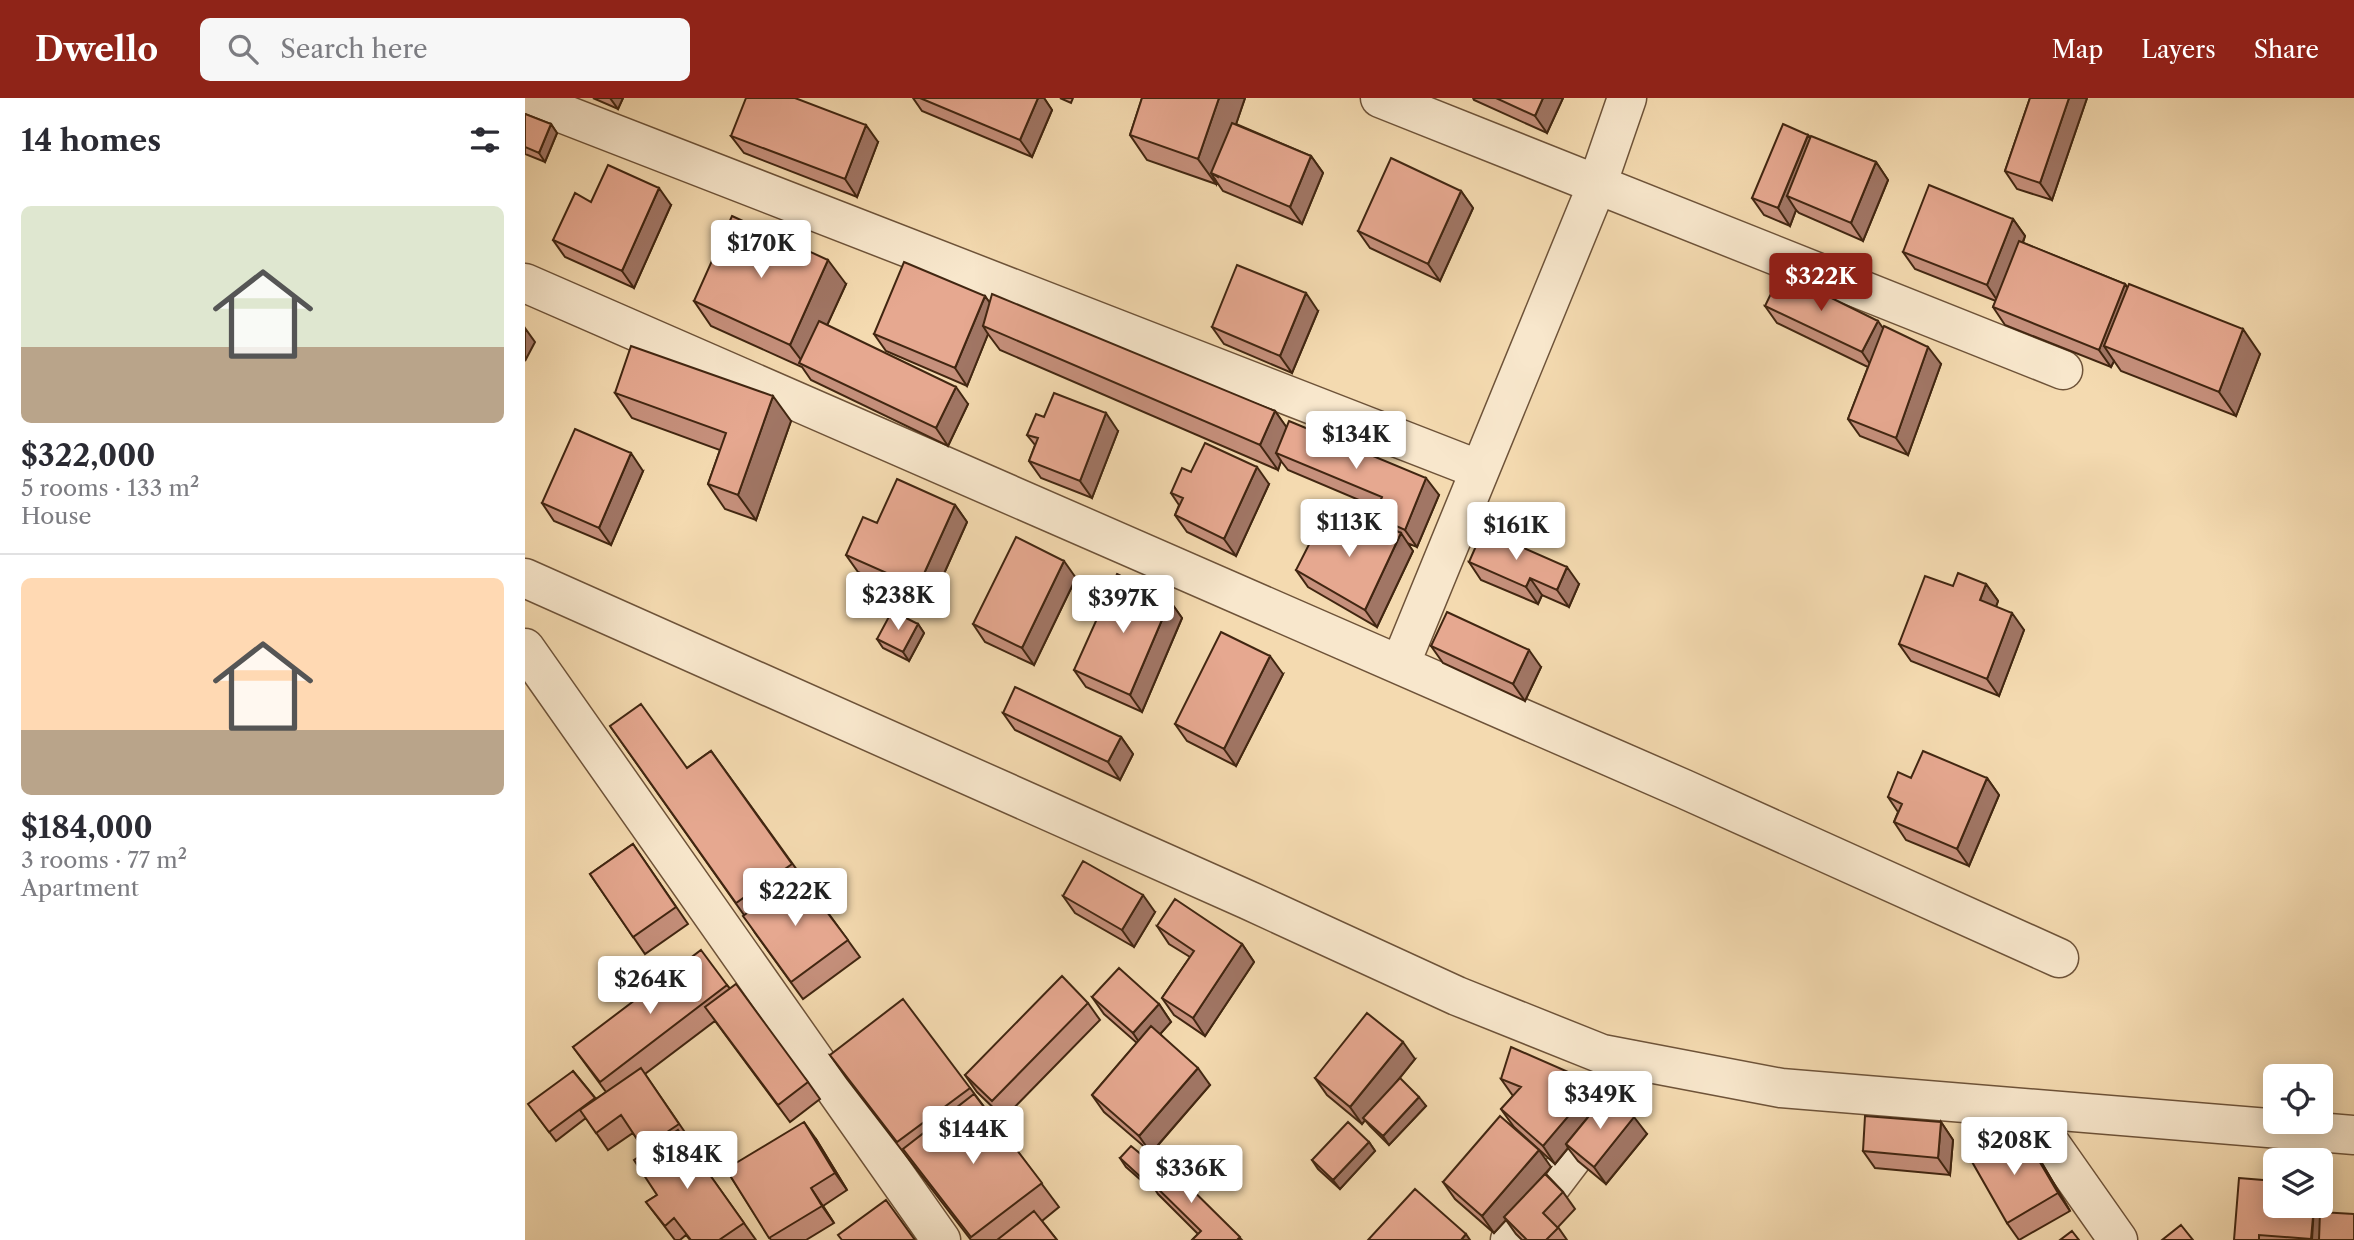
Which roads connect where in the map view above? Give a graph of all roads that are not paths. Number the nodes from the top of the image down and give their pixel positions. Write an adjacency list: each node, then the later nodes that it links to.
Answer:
1 (1380, 98): 4 (street)
2 (1627, 98): 4 (street)
3 (525, 99): 7 (street)
4 (1597, 185): 6 (street); 7 (street)
5 (525, 283): 10 (street)
6 (2063, 370)
7 (1480, 470): 10 (street)
8 (525, 578): 12 (street)
9 (525, 648): 15 (street)
10 (1400, 665): 11 (street)
11 (2059, 958)
12 (1631, 1060): 13 (street); 16 (street)
13 (2026, 1109): 14 (street); 17 (street)
14 (2352, 1132)
15 (941, 1240)
16 (1510, 1240)
17 (2118, 1240)

